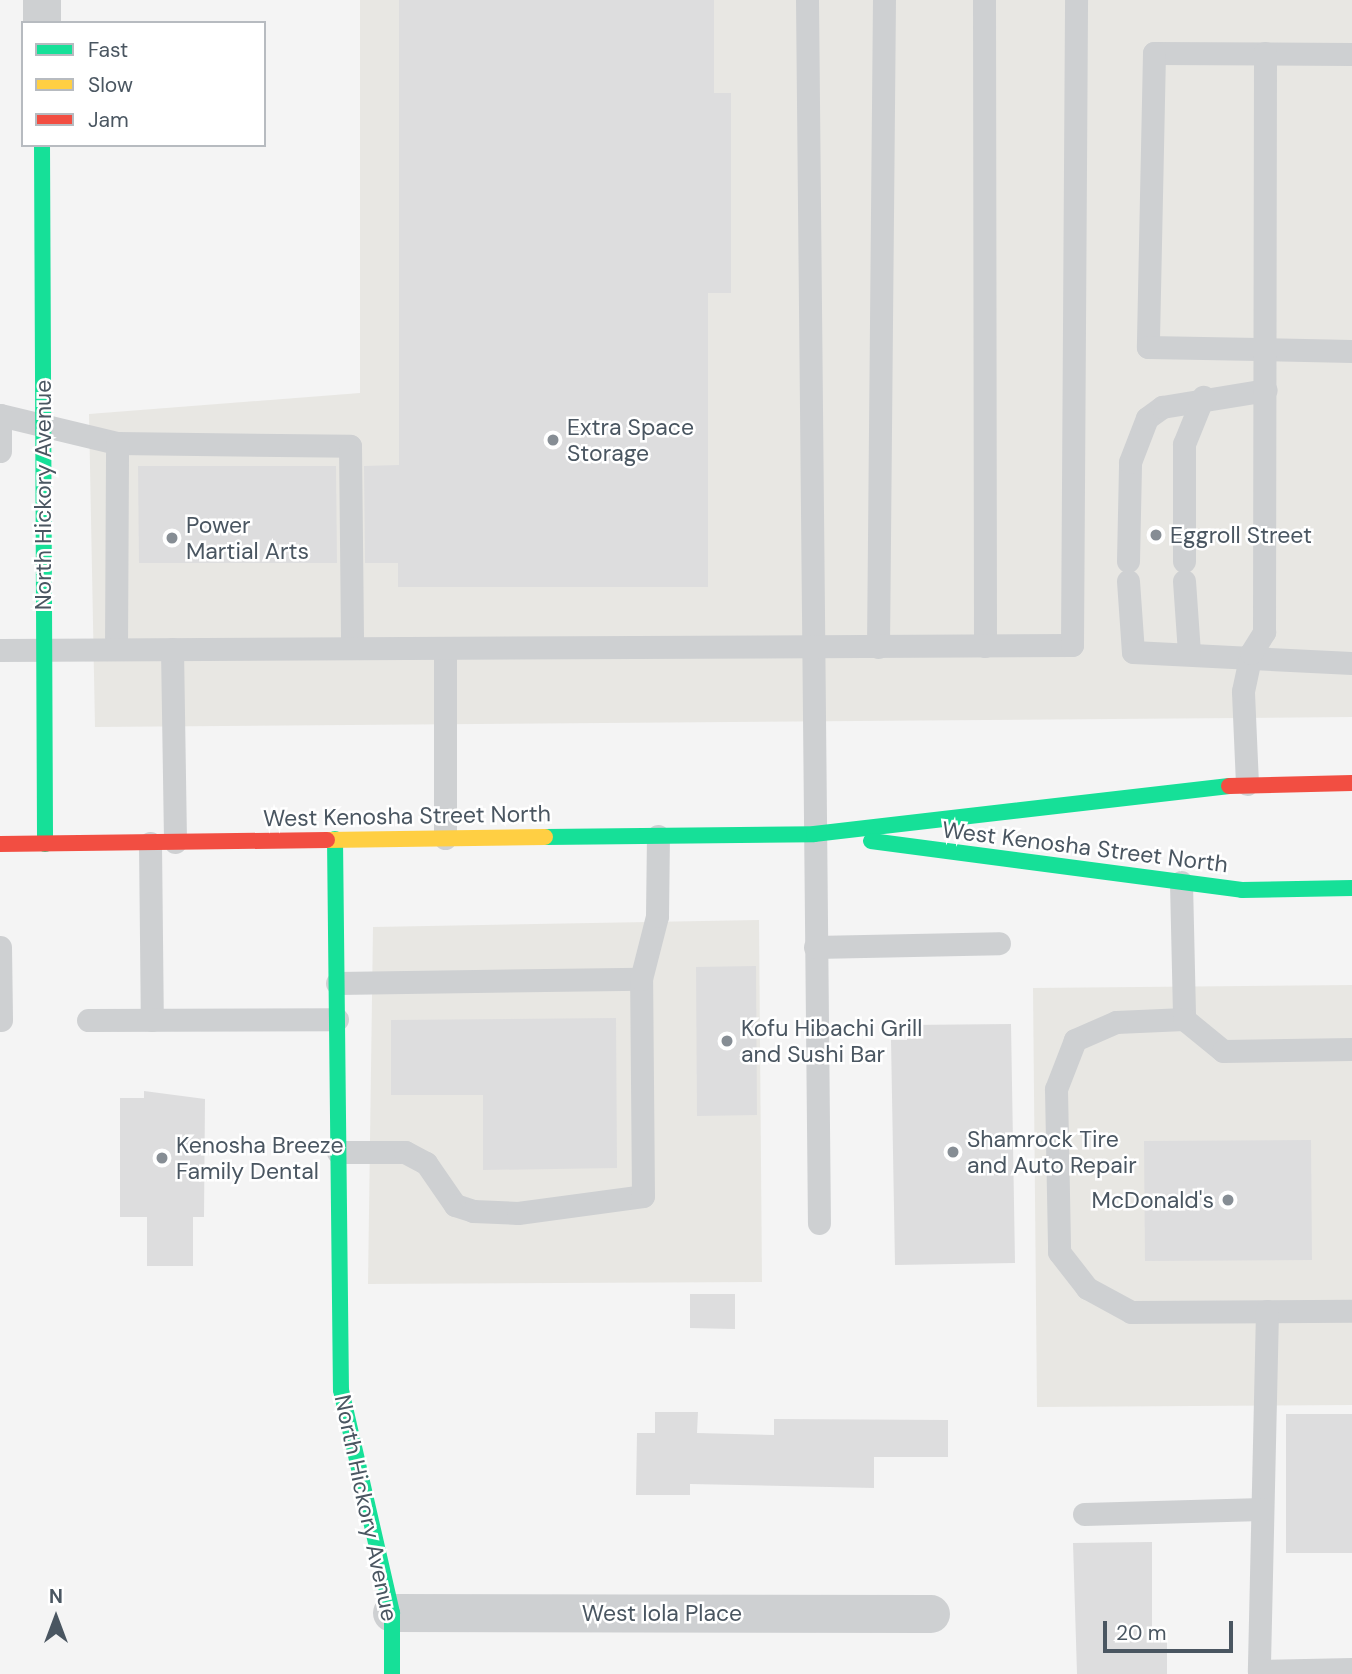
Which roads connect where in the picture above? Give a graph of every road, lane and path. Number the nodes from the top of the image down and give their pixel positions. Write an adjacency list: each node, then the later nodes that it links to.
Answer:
1 (42, 0): 6 (street)
2 (807, 0): 19 (lane)
3 (884, 0): 20 (lane)
4 (984, 0): 18 (lane)
5 (1076, 0): 18 (lane)
6 (42, 21)
7 (1265, 53): 8 (lane); 10 (lane); 10 (lane)
8 (1352, 54)
9 (42, 147): 15 (main road, North Hickory Avenue)
10 (1267, 347): 11 (lane); 12 (lane)
11 (1352, 351)
12 (1266, 390): 13 (lane); 28 (lane)
13 (1203, 397): 27 (lane); 27 (lane)
14 (0, 415): 15 (lane); 17 (lane)
15 (42, 430): 16 (lane); 26 (main road, North Hickory Avenue)
16 (117, 443): 21 (lane); 23 (lane)
17 (0, 451)
18 (985, 646): 20 (lane)
19 (811, 647): 20 (lane); 22 (lane); 32 (lane)
20 (878, 647)
21 (352, 648): 22 (lane); 24 (lane)
22 (444, 648): 34 (lane)
23 (116, 649): 24 (lane); 26 (lane)
24 (172, 649): 36 (lane)
25 (0, 650): 26 (lane)
26 (43, 650): 39 (main road, North Hickory Avenue)
27 (1189, 653): 28 (lane)
28 (1251, 653): 29 (lane); 31 (lane)
29 (1352, 663)
30 (1352, 783): 31 (main road, West Kenosha Street North)
31 (1247, 784): 32 (main road, West Kenosha Street North)
32 (814, 834): 33 (main road, West Kenosha Street North); 40 (main road, West Kenosha Street North); 44 (lane)
33 (658, 836): 34 (main road, West Kenosha Street North); 45 (lane)
34 (444, 838): 35 (main road, West Kenosha Street North)
35 (335, 839): 36 (main road, West Kenosha Street North); 46 (main road, North Hickory Avenue)
36 (175, 842): 37 (main road, West Kenosha Street North)
37 (150, 843): 39 (main road, West Kenosha Street North); 51 (lane)
38 (0, 844): 39 (main road, West Kenosha Street North)
39 (45, 844)
40 (1181, 882): 41 (main road, West Kenosha Street North); 48 (lane)
41 (1352, 888)
42 (999, 943): 44 (lane)
43 (0, 947): 49 (lane)
44 (815, 947): 54 (lane)
45 (641, 979): 46 (lane); 53 (lane)
46 (337, 983): 47 (main road, North Hickory Avenue)
47 (337, 1019): 51 (lane); 53 (main road, North Hickory Avenue)
48 (1184, 1019): 52 (lane); 55 (lane)
49 (1, 1020)
50 (88, 1020): 51 (lane)
51 (152, 1020)
52 (1352, 1049)
53 (338, 1152): 59 (main road, North Hickory Avenue)
54 (819, 1223)
55 (1267, 1311): 56 (lane); 57 (lane)
56 (1352, 1311)
57 (1262, 1509): 58 (lane); 61 (lane)
58 (1084, 1514)
59 (392, 1613): 60 (street, West Iola Place); 62 (main road, North Hickory Avenue)
60 (931, 1614)
61 (1352, 1669)
62 (392, 1674)

